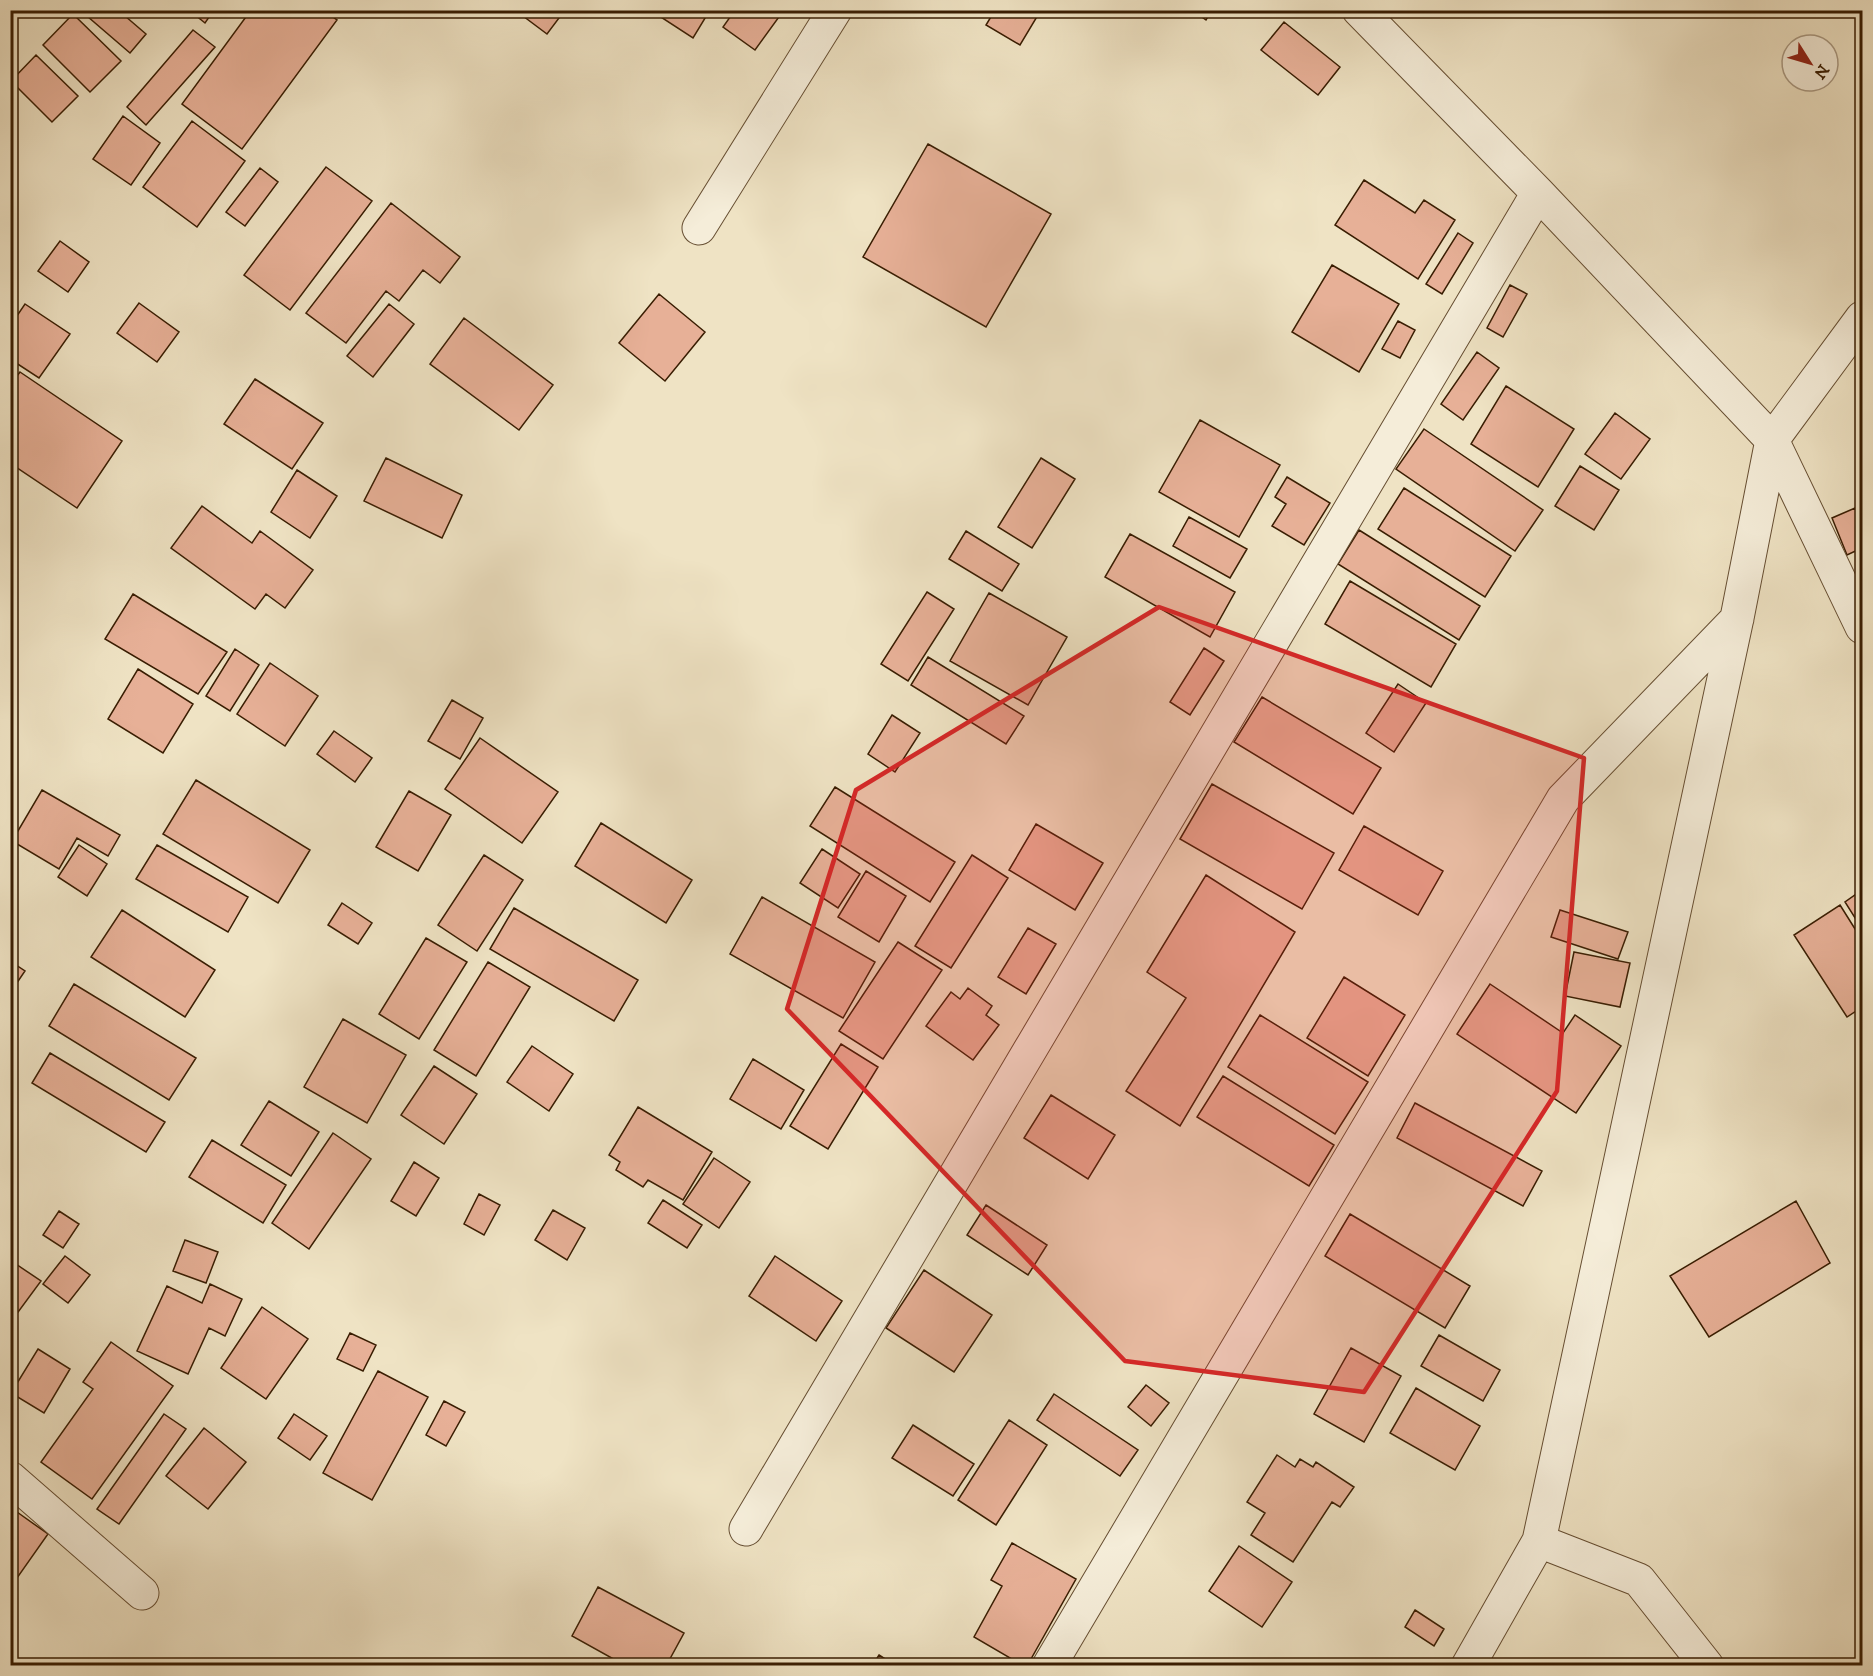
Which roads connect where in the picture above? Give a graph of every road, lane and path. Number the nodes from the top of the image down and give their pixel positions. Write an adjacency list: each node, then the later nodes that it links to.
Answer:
1 (835, 10): 4 (street)
2 (1359, 10): 3 (street)
3 (1538, 193): 6 (street); 10 (street)
4 (699, 228)
5 (1863, 318): 6 (street)
6 (1772, 440): 7 (street); 8 (street)
7 (1737, 618): 11 (street); 13 (street)
8 (1863, 627)
9 (10, 1478): 12 (street)
10 (746, 1529)
11 (1539, 1541): 14 (street); 15 (street)
12 (142, 1593)
13 (1049, 1665)
14 (1468, 1665)
15 (1707, 1665)

